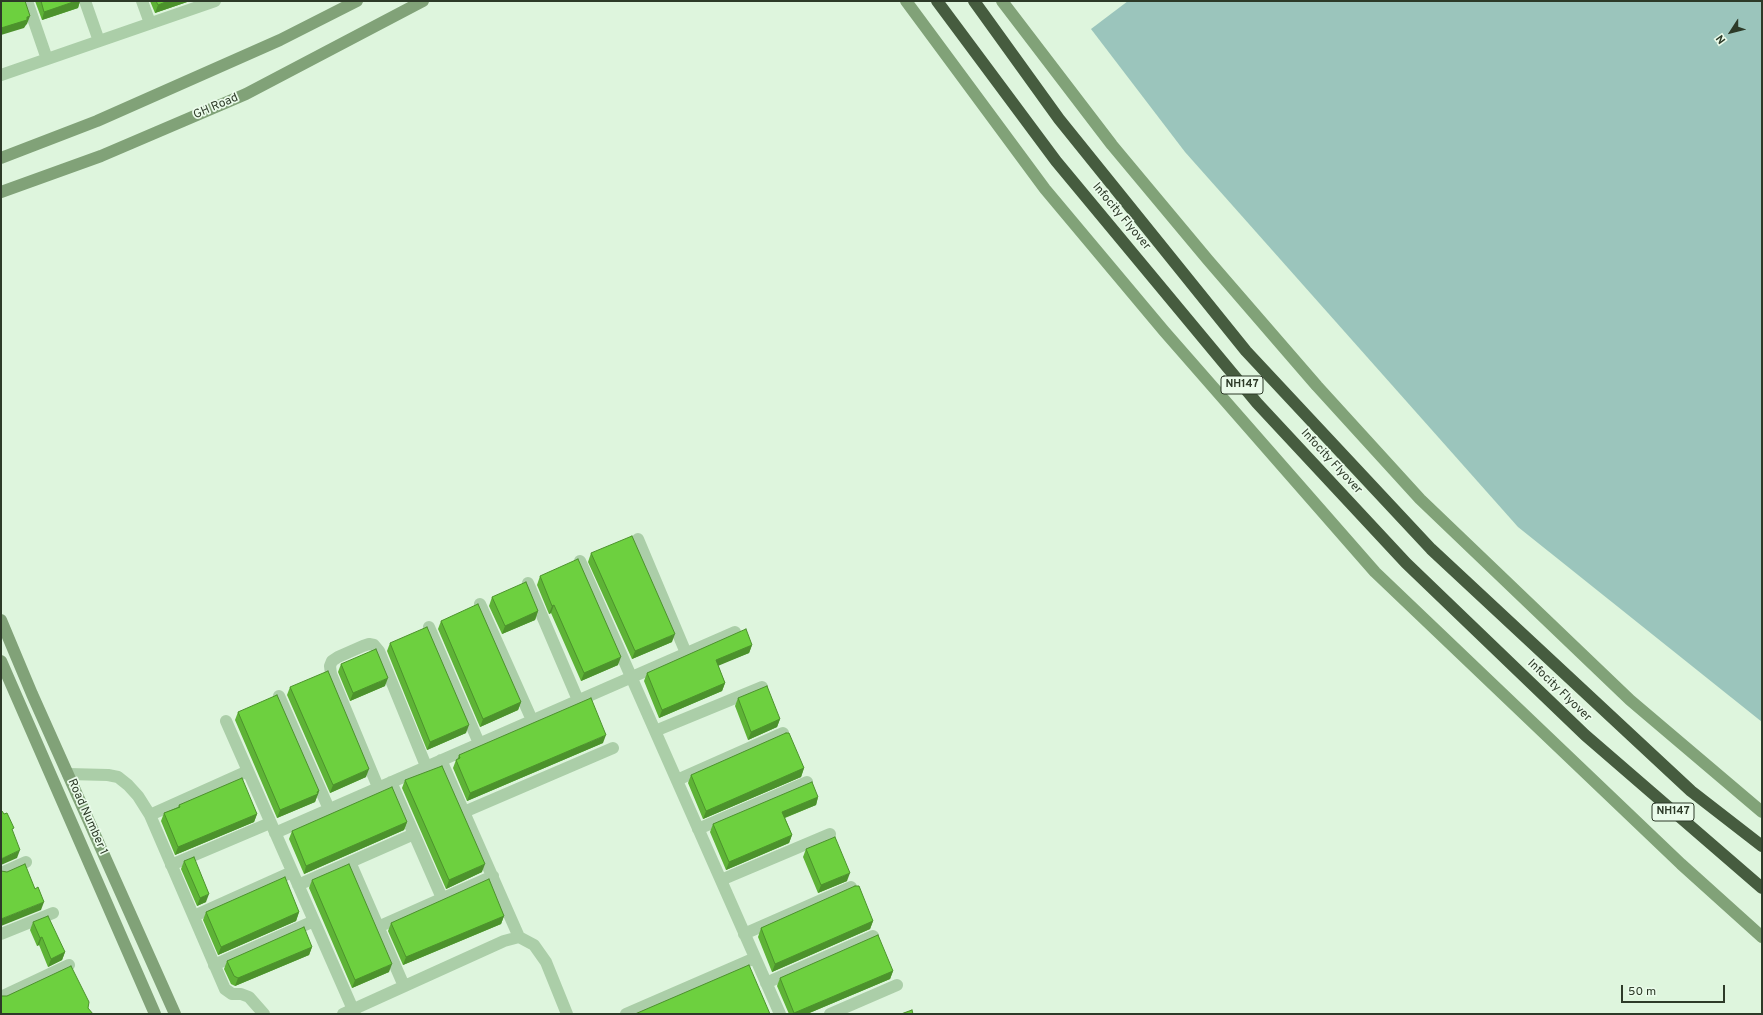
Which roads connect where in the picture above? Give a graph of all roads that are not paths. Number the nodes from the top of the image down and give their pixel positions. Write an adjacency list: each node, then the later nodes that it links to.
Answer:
1 (27, 1): 14 (street)
2 (85, 1): 13 (street)
3 (142, 1): 12 (street)
4 (215, 1): 11 (street)
5 (357, 1): 16 (street)
6 (423, 1): 17 (street, GH Road)
7 (906, 1): 73 (street)
8 (937, 1): 63 (highway, Infocity Flyover / NH147)
9 (974, 1): 53 (highway, Infocity Flyover / NH147)
10 (1002, 1): 47 (street)
11 (202, 3): 12 (street)
12 (150, 23): 13 (street)
13 (99, 41): 14 (street)
14 (47, 59): 15 (street)
15 (1, 75)
16 (1, 158)
17 (1, 192)
18 (638, 539): 25 (street)
19 (580, 561): 27 (street)
20 (528, 583): 30 (street)
21 (480, 604): 31 (street)
22 (1, 620): 40 (street, Road Number 1)
23 (429, 627): 35 (street)
24 (735, 632): 25 (street)
25 (686, 653): 27 (street)
26 (1, 661): 84 (street, Road Number 1)
27 (631, 677): 30 (street); 33 (street)
28 (762, 687): 33 (street)
29 (280, 696): 45 (street)
30 (578, 700): 31 (street)
31 (532, 720): 35 (street)
32 (226, 721): 39 (street)
33 (655, 731): 41 (street)
34 (783, 733): 41 (street)
35 (479, 743): 37 (street)
36 (613, 748): 46 (street)
37 (441, 760): 38 (street); 46 (street)
38 (426, 766): 42 (street); 44 (street)
39 (248, 771): 48 (street); 49 (street)
40 (68, 774): 48 (street); 85 (street, Road Number 1)
41 (677, 780): 50 (street)
42 (391, 782): 44 (street); 51 (street)
43 (807, 782): 50 (street)
44 (378, 787): 45 (street)
45 (329, 809): 49 (street)
46 (464, 812): 59 (street)
47 (1762, 812)
48 (150, 815): 56 (street)
49 (273, 828): 56 (street); 57 (street)
50 (698, 829): 60 (street)
51 (414, 834): 55 (street); 64 (street)
52 (830, 834): 60 (street)
53 (1762, 846)
54 (26, 862): 58 (street)
55 (350, 862): 61 (street); 68 (street)
56 (171, 865): 66 (street)
57 (292, 872): 61 (street); 66 (street)
58 (1, 873)
59 (493, 876): 64 (street); 72 (street)
60 (721, 880): 70 (street)
61 (298, 885): 67 (street)
62 (851, 887): 70 (street)
63 (1762, 888)
64 (442, 898): 68 (street)
65 (53, 912): 69 (street)
66 (194, 916): 76 (street)
67 (314, 921): 76 (street); 82 (street)
68 (378, 927): 79 (street)
69 (1, 934)
70 (744, 934): 74 (street)
71 (873, 936): 77 (street)
72 (519, 937): 79 (street); 87 (street)
73 (1762, 937)
74 (755, 958): 77 (street); 81 (street)
75 (69, 965): 80 (street)
76 (214, 965): 86 (street)
77 (766, 983): 83 (street)
78 (897, 985): 89 (street)
79 (404, 986): 82 (street)
80 (1, 997)
81 (639, 1011): 88 (street)
82 (350, 1012)
83 (775, 1013)
84 (155, 1014)
85 (175, 1014)
86 (264, 1014)
87 (567, 1014)
88 (626, 1014)
89 (830, 1014)

